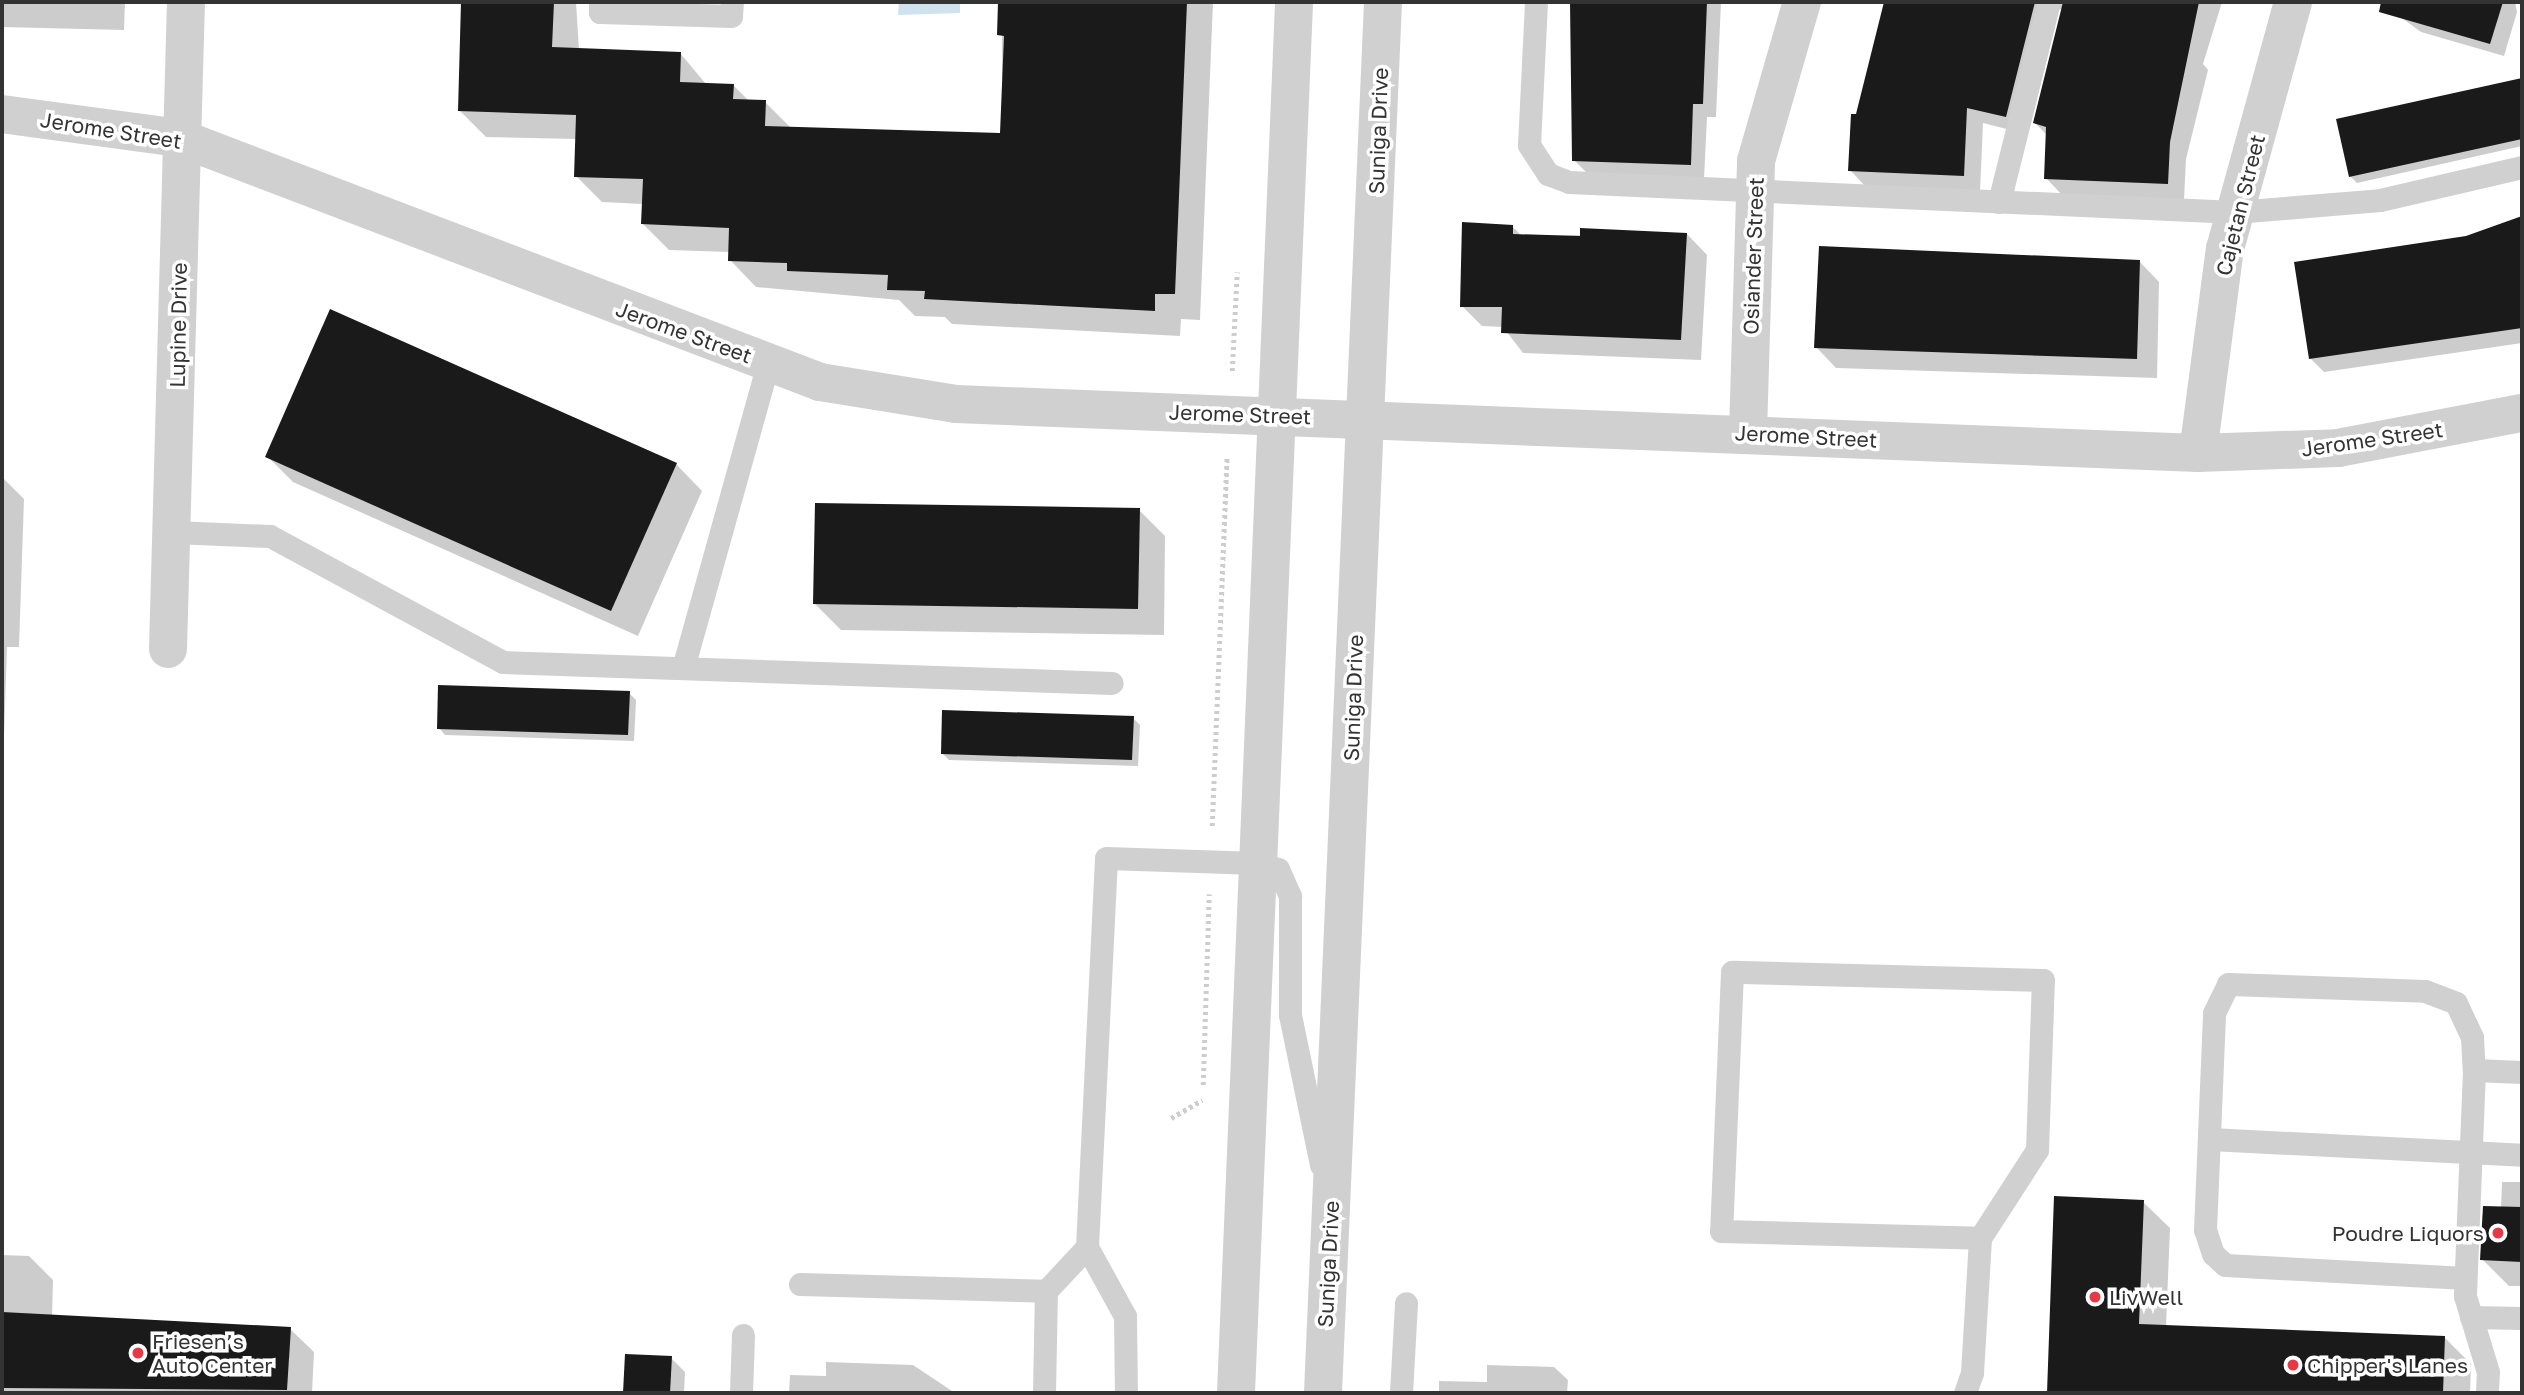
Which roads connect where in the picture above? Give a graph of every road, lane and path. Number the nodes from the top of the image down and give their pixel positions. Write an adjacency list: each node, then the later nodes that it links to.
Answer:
1 (186, 2): 11 (street, Lupine Drive)
2 (600, 2): 3 (lane)
3 (732, 2)
4 (1294, 2): 18 (street)
5 (1383, 2): 19 (street, Suniga Drive)
6 (1536, 2): 13 (lane)
7 (1802, 2): 13 (street, Osiander Street)
8 (2049, 2): 14 (lane)
9 (2293, 2): 15 (street, Cajetan Street)
10 (2, 114): 11 (street, Jerome Street)
11 (180, 138): 16 (street, Jerome Street); 22 (street, Lupine Drive)
12 (2522, 167): 15 (lane)
13 (1753, 190): 14 (lane); 20 (street, Osiander Street)
14 (1999, 202): 15 (lane)
15 (2235, 212): 21 (street, Cajetan Street)
16 (768, 363): 18 (street, Jerome Street); 24 (lane)
17 (2522, 413): 21 (street, Jerome Street)
18 (1276, 415): 19 (street, Jerome Street); 26 (street)
19 (1365, 418): 20 (street, Jerome Street); 34 (street, Suniga Drive)
20 (1748, 433): 21 (street, Jerome Street)
21 (2198, 453)
22 (173, 532): 23 (street, Lupine Drive); 24 (lane)
23 (168, 649)
24 (683, 668): 25 (lane)
25 (1112, 683)
26 (1258, 863): 34 (lane); 36 (lane); 47 (street)
27 (2474, 1070): 28 (lane); 31 (lane); 32 (lane)
28 (2522, 1072)
29 (1202, 1100): 30 (path)
30 (1171, 1118)
31 (2210, 1139): 32 (lane); 37 (lane)
32 (2471, 1154): 33 (lane); 37 (lane)
33 (2522, 1156)
34 (1331, 1214): 48 (street, Suniga Drive)
35 (1980, 1238): 35 (lane); 50 (lane)
36 (1087, 1247): 39 (lane); 46 (lane)
37 (2465, 1278): 41 (lane)
38 (800, 1284): 39 (lane)
39 (1046, 1291): 45 (lane)
40 (1406, 1303): 49 (lane)
41 (2471, 1317): 42 (lane); 51 (lane)
42 (2522, 1318)
43 (743, 1335): 44 (lane)
44 (741, 1393)
45 (1044, 1393)
46 (1126, 1393)
47 (1236, 1393)
48 (1323, 1393)
49 (1401, 1393)
50 (1965, 1393)
51 (2487, 1393)

